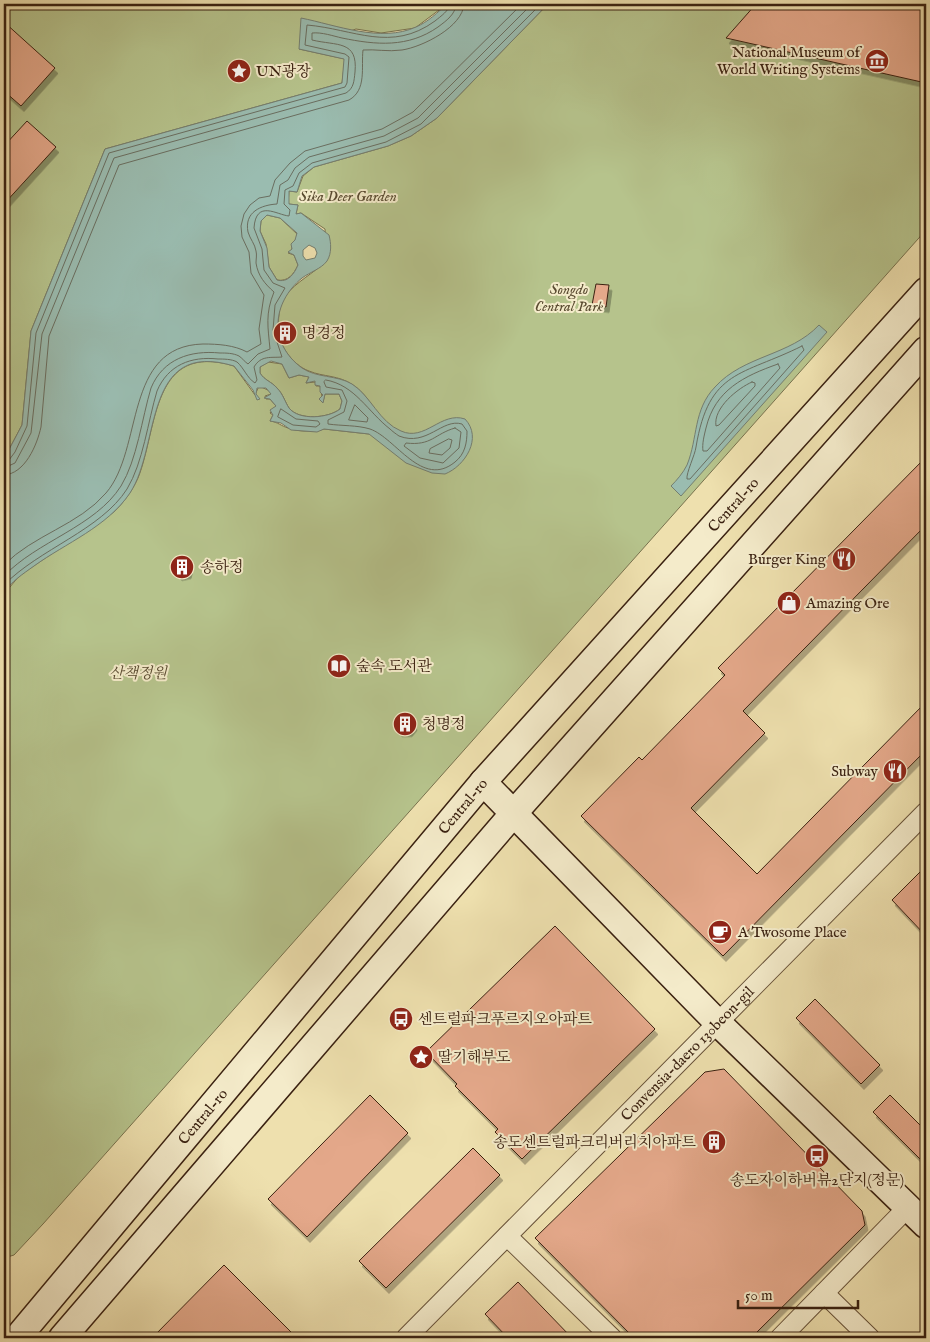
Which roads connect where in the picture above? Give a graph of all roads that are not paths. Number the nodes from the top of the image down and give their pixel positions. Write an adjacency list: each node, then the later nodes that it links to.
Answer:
1 (926, 291): 3 (main road, Central-ro)
2 (926, 350): 5 (main road)
3 (483, 782): 5 (main road); 10 (main road, Central-ro)
4 (926, 812): 6 (street, Convensia-daero 130beon-gil)
5 (513, 814): 6 (main road); 11 (main road)
6 (718, 1023): 7 (main road); 8 (street, Convensia-daero 130beon-gil)
7 (918, 1216): 9 (street)
8 (507, 1236): 12 (street, Convensia-daero 130beon-gil); 13 (street)
9 (824, 1293): 14 (street); 15 (street)
10 (17, 1338)
11 (62, 1338)
12 (406, 1338)
13 (612, 1338)
14 (780, 1338)
15 (870, 1338)

